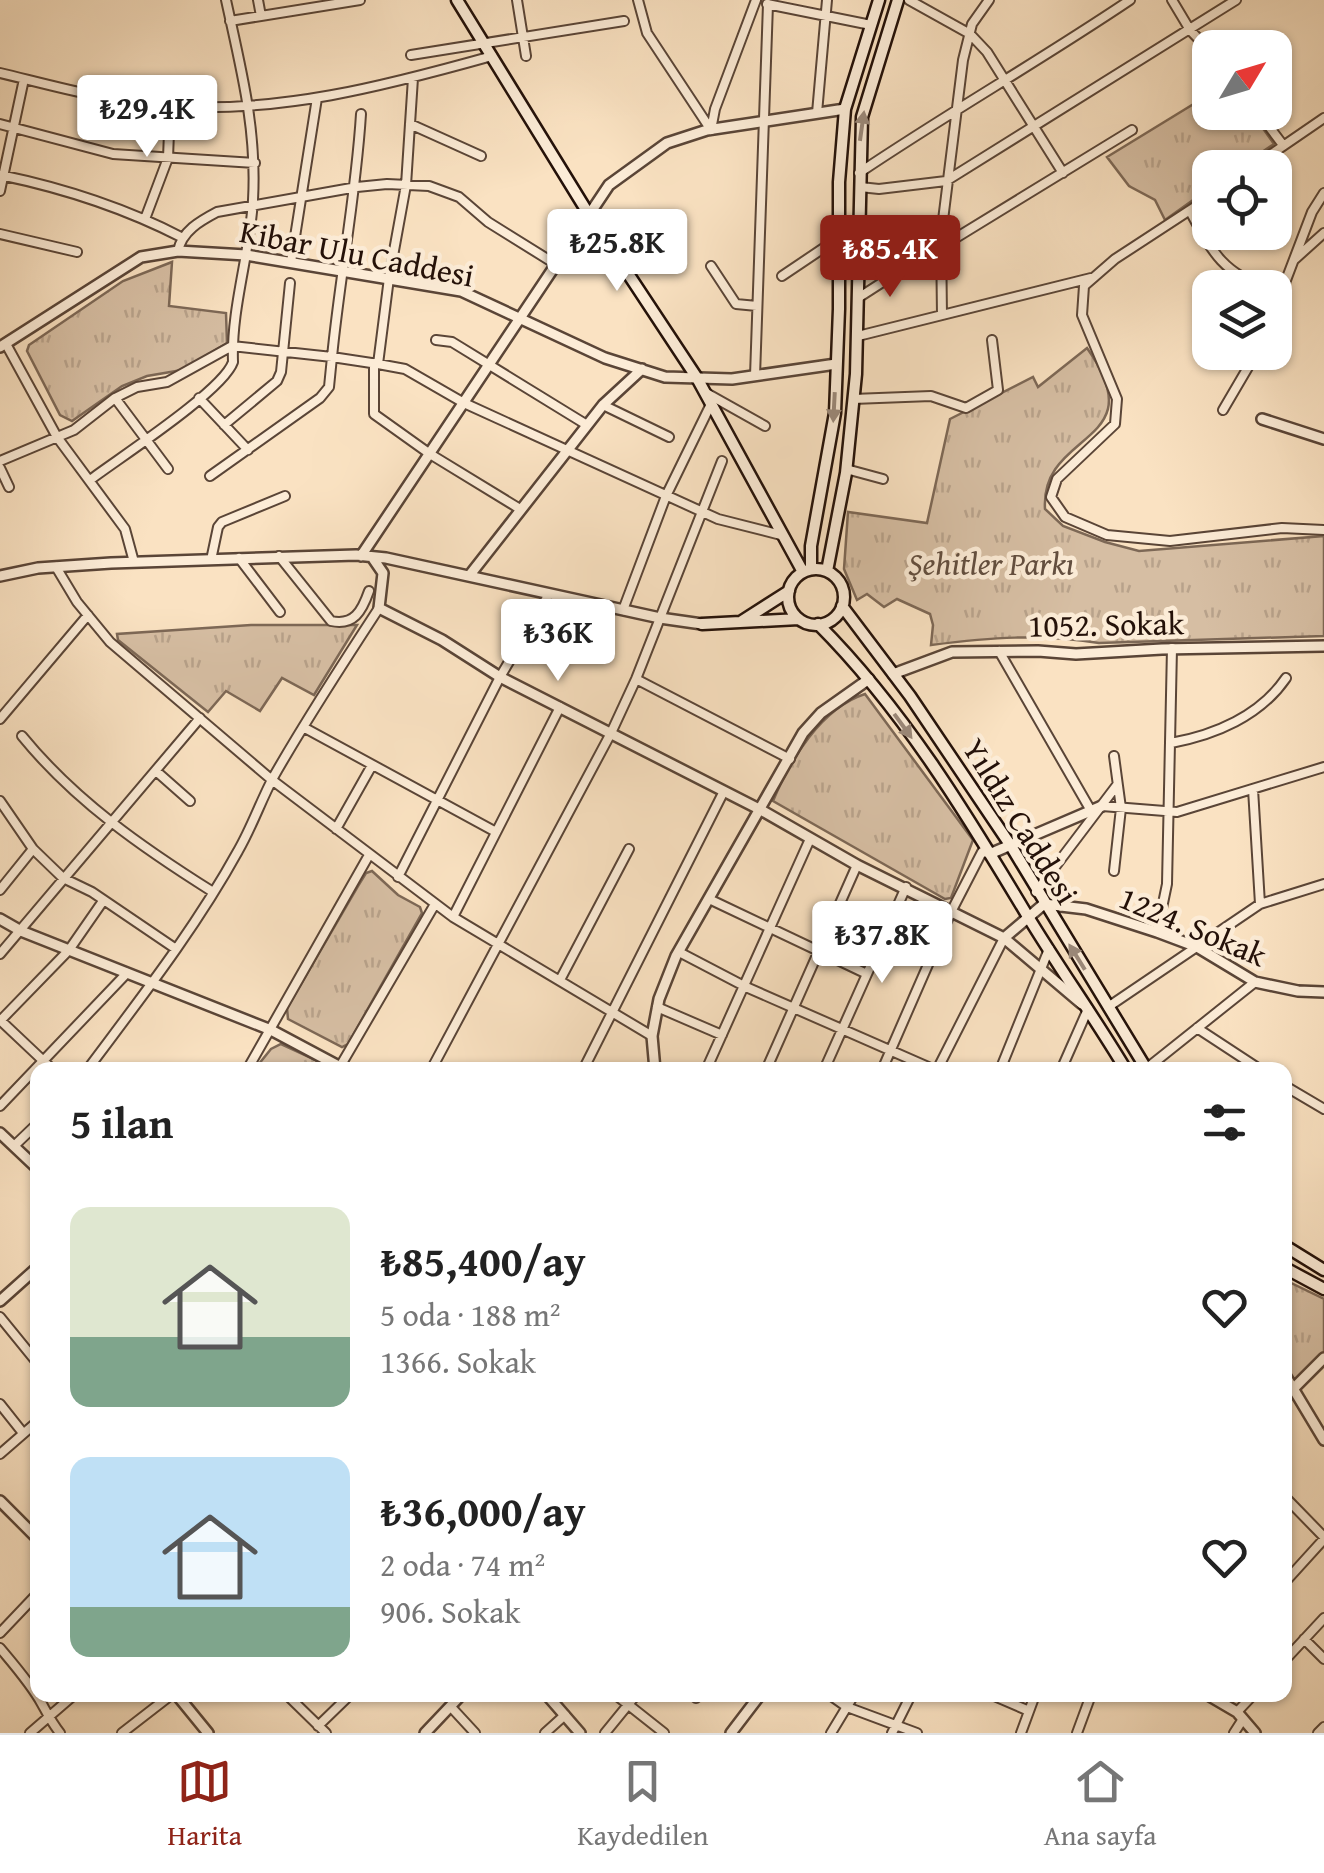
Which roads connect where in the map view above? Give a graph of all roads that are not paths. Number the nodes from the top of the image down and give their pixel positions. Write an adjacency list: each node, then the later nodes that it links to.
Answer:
1 (226, 0): 20 (street)
2 (258, 0): 19 (street)
3 (360, 0): 16 (street)
4 (457, 0): 26 (main road)
5 (517, 0): 25 (street)
6 (638, 0): 47 (street)
7 (827, 0): 18 (street)
8 (879, 0): 22 (main road)
9 (898, 0): 55 (main road, one-way to 9)
10 (909, 0): 24 (street)
11 (989, 0): 24 (street)
12 (1130, 0): 33 (street)
13 (1172, 0): 23 (street)
14 (1236, 0): 23 (street)
15 (756, 1): 17 (street); 47 (street)
16 (337, 2): 19 (street)
17 (768, 4): 18 (street); 42 (street)
18 (824, 14): 22 (street); 39 (street)
19 (261, 16): 20 (street)
20 (230, 20): 36 (street)
21 (624, 21): 25 (street)
22 (870, 25): 38 (main road)
23 (1190, 30): 45 (street)
24 (970, 34): 33 (street); 37 (street)
25 (523, 36): 26 (street); 29 (street)
26 (484, 42): 27 (street); 28 (main road)
27 (412, 55)
28 (492, 56): 31 (street); 67 (main road)
29 (526, 56)
30 (0, 73): 32 (street)
31 (413, 78): 34 (street); 44 (street)
32 (24, 79): 35 (street); 46 (street)
33 (1004, 80): 37 (street); 45 (street)
34 (317, 98): 36 (street); 64 (street)
35 (170, 106): 36 (street); 53 (street)
36 (251, 107): 54 (street)
37 (957, 107): 55 (street); 58 (street)
38 (845, 108): 39 (street); 71 (main road)
39 (817, 113): 42 (street)
40 (361, 114): 60 (street)
41 (1324, 118): 50 (street)
42 (762, 122): 47 (street); 90 (street)
43 (0, 124): 46 (street)
44 (410, 124): 52 (street); 59 (street)
45 (1033, 126): 56 (street); 58 (street)
46 (11, 127): 53 (street); 57 (street)
47 (712, 130): 67 (street)
48 (1132, 130): 56 (street)
49 (1271, 130): 50 (street)
50 (1282, 145): 51 (street)
51 (1275, 150)
52 (480, 156)
53 (168, 158): 54 (street); 68 (street)
54 (254, 163): 65 (street)
55 (859, 173): 61 (main road)
56 (1062, 173): 73 (street)
57 (2, 175): 62 (street); 68 (street)
58 (946, 181): 61 (street); 73 (street)
59 (406, 184): 60 (street); 79 (street); 86 (street)
60 (357, 187): 64 (street); 82 (street)
61 (860, 187): 89 (main road)
62 (0, 191)
63 (1324, 193): 78 (street)
64 (303, 196): 65 (street); 77 (street)
65 (253, 204): 72 (street); 76 (street)
66 (1190, 211): 83 (street); 87 (street)
67 (588, 213): 79 (street); 106 (main road)
68 (145, 218): 72 (street)
69 (1324, 233): 78 (street)
70 (0, 234): 75 (street)
71 (840, 237): 85 (street); 101 (main road)
72 (182, 238): 74 (street)
73 (941, 248): 91 (street)
74 (178, 251): 76 (street, Kibar Ulu Caddesi); 96 (street, Kibar Ulu Caddesi)
75 (77, 252)
76 (246, 255): 77 (street, Kibar Ulu Caddesi); 97 (street)
77 (291, 262): 82 (street, Kibar Ulu Caddesi)
78 (1292, 262): 84 (street)
79 (557, 265): 92 (street)
80 (711, 266): 90 (street)
81 (904, 269): 89 (street)
82 (341, 270): 86 (street, Kibar Ulu Caddesi); 99 (street)
83 (1229, 270)
84 (1287, 270)
85 (782, 276)
86 (389, 278): 92 (street, Kibar Ulu Caddesi); 100 (street)
87 (1094, 278): 91 (street); 138 (street)
88 (290, 283): 98 (street)
89 (858, 298): 93 (main road)
90 (757, 306): 105 (street)
91 (942, 316): 93 (street)
92 (521, 320): 102 (street); 103 (street, Kibar Ulu Caddesi)
93 (858, 336): 110 (main road)
94 (436, 340): 102 (street)
95 (992, 340): 110 (street)
96 (3, 345): 119 (street)
97 (232, 346): 98 (street); 108 (street); 109 (street)
98 (284, 352): 99 (street); 117 (street)
99 (332, 357): 100 (street); 124 (street)
100 (376, 364): 111 (street); 125 (street)
101 (836, 364): 105 (street, Kibar Ulu Caddesi); 146 (main road, one-way to 146)
102 (490, 366): 111 (street); 116 (street)
103 (642, 370): 106 (street, Kibar Ulu Caddesi); 112 (street)
104 (1246, 370): 114 (street)
105 (756, 376): 106 (street, Kibar Ulu Caddesi)
106 (696, 378): 107 (main road)
107 (704, 392): 113 (main road); 118 (street)
108 (115, 398): 119 (street); 121 (street)
109 (198, 398): 117 (street); 121 (street)
110 (853, 399): 129 (main road)
111 (464, 404): 123 (street); 125 (street)
112 (602, 404): 116 (street); 120 (street)
113 (711, 404): 135 (street); 139 (main road)
114 (1223, 410)
115 (1262, 419): 122 (street)
116 (587, 424): 123 (street)
117 (224, 425): 124 (street)
118 (766, 426)
119 (57, 437): 127 (street); 132 (street)
120 (668, 437)
121 (145, 438): 128 (street); 132 (street)
122 (1324, 439)
123 (567, 449): 135 (street); 136 (street)
124 (248, 450): 130 (street)
125 (430, 454): 136 (street); 141 (street)
126 (722, 461): 137 (street)
127 (0, 464): 133 (street)
128 (168, 469)
129 (846, 469): 131 (street); 147 (main road)
130 (210, 476)
131 (883, 479)
132 (90, 480): 144 (street)
133 (8, 487)
134 (285, 496): 143 (street)
135 (666, 496): 137 (street); 155 (street)
136 (520, 509): 149 (street)
137 (701, 512): 139 (street); 158 (street)
138 (1324, 530)
139 (781, 535): 146 (main road)
140 (279, 556): 141 (street); 142 (street); 150 (street)
141 (366, 556): 149 (street); 154 (street)
142 (239, 558): 143 (street); 156 (street)
143 (210, 560): 144 (street)
144 (134, 562): 145 (street)
145 (56, 566): 148 (street); 157 (street)
146 (806, 571): 147 (main road); 151 (main road)
147 (827, 571): 153 (main road, Yıldız Caddesi)
148 (0, 576)
149 (468, 576): 152 (street)
150 (369, 591)
151 (788, 591): 159 (main road); 160 (main road)
152 (550, 594): 155 (street); 167 (street)
153 (842, 606): 162 (main road); 166 (main road, Yıldız Caddesi)
154 (379, 608): 167 (street); 174 (street)
155 (623, 610): 158 (street)
156 (280, 612)
157 (88, 615): 172 (street); 173 (street)
158 (660, 618): 161 (street); 169 (street)
159 (800, 620): 160 (main road); 162 (main road)
160 (742, 621): 161 (main road)
161 (702, 624)
162 (818, 624): 170 (main road, Yıldız Caddesi)
163 (1324, 646): 164 (street, 1052. Sokak)
164 (1172, 648): 165 (street, 1052. Sokak); 177 (street)
165 (1000, 652): 166 (street, 1052. Sokak); 192 (street)
166 (893, 674): 199 (main road, Yıldız Caddesi)
167 (500, 676): 171 (street); 189 (street)
168 (1286, 678): 177 (street)
169 (636, 679): 175 (street); 179 (street)
170 (869, 679): 179 (street); 202 (main road, Yıldız Caddesi, one-way to 202)
171 (560, 706): 175 (street); 197 (street)
172 (200, 718): 182 (street); 183 (street)
173 (0, 719)
174 (303, 727): 180 (street); 183 (street)
175 (611, 734): 186 (street); 226 (street)
176 (22, 736): 195 (street)
177 (1171, 743): 194 (street)
178 (1114, 756): 184 (street)
179 (790, 758): 193 (street)
180 (371, 767): 189 (street); 196 (street)
181 (1324, 768): 185 (street)
182 (156, 772): 188 (street); 195 (street)
183 (272, 780): 196 (street); 211 (street)
184 (1118, 785): 190 (street); 191 (street)
185 (1253, 789): 194 (street); 217 (street)
186 (723, 793): 193 (street); 246 (street)
187 (0, 801): 201 (street)
188 (190, 801)
189 (438, 802): 197 (street); 206 (street)
190 (1102, 806): 191 (street); 192 (street); 212 (street)
191 (1121, 808): 194 (street); 205 (street)
192 (1090, 809): 199 (street)
193 (761, 810): 198 (street); 213 (street)
194 (1170, 814): 224 (street)
195 (111, 822): 207 (street); 211 (street)
196 (336, 829): 203 (street)
197 (496, 832): 220 (street)
198 (810, 839): 204 (street); 222 (street)
199 (1011, 846): 202 (street); 212 (main road, Yıldız Caddesi)
200 (629, 849): 237 (street)
201 (33, 850): 207 (street); 210 (street)
202 (992, 853): 218 (street); 219 (main road, Yıldız Caddesi)
203 (369, 855): 206 (street); 250 (street)
204 (857, 864): 209 (street); 232 (street)
205 (1114, 871)
206 (398, 877): 215 (street)
207 (63, 878): 214 (street); 223 (street)
208 (1324, 884): 217 (street)
209 (906, 886): 218 (street); 236 (street)
210 (0, 890)
211 (213, 892): 228 (street)
212 (1036, 892): 216 (main road, Yıldız Caddesi)
213 (709, 899): 222 (street); 231 (street)
214 (103, 901): 228 (street); 230 (street)
215 (435, 904): 220 (street); 258 (street)
216 (1044, 904): 219 (street); 224 (street, 1224. Sokak); 243 (main road, Yıldız Caddesi, one-way to 216)
217 (1260, 904): 227 (street)
218 (951, 912): 225 (street); 253 (street)
219 (1027, 915): 225 (street); 229 (main road, Yıldız Caddesi)
220 (454, 917): 226 (street)
221 (0, 919): 223 (street)
222 (768, 928): 232 (street); 240 (street)
223 (22, 931): 230 (street); 233 (street)
224 (1158, 932): 227 (street, 1224. Sokak)
225 (1004, 938): 234 (street); 267 (street)
226 (500, 944): 237 (street); 259 (street)
227 (1197, 947): 239 (street, 1224. Sokak); 243 (street)
228 (176, 949): 238 (street)
229 (1049, 949): 234 (street); 245 (main road, Yıldız Caddesi)
230 (68, 950): 235 (street); 247 (street)
231 (678, 952): 240 (street); 242 (street)
232 (818, 952): 236 (street); 244 (street)
233 (0, 954)
234 (1040, 970): 245 (street); 268 (street)
235 (127, 973): 238 (street); 254 (street)
236 (867, 974): 249 (street)
237 (560, 980): 246 (street)
238 (153, 982): 250 (street); 255 (street)
239 (1255, 982): 241 (street, 1224. Sokak); 248 (street)
240 (743, 986): 244 (street); 251 (street)
241 (1324, 992)
242 (657, 1006): 251 (street); 252 (street)
243 (1108, 1007): 271 (main road, Yıldız Caddesi)
244 (793, 1008): 249 (street); 263 (street)
245 (1088, 1009): 269 (street); 270 (main road, Yıldız Caddesi)
246 (612, 1012): 252 (street); 260 (street)
247 (0, 1021): 254 (street)
248 (1198, 1028): 272 (street); 273 (street)
249 (841, 1029): 253 (street); 264 (street)
250 (272, 1030): 256 (street); 257 (street)
251 (722, 1035): 262 (street)
252 (652, 1036): 261 (street)
253 (890, 1051): 265 (street); 266 (street)
254 (44, 1061)
255 (92, 1062)
256 (252, 1062)
257 (329, 1062)
258 (346, 1062)
259 (435, 1062)
260 (586, 1062)
261 (654, 1062)
262 (710, 1062)
263 (769, 1062)
264 (827, 1062)
265 (885, 1062)
266 (917, 1062)
267 (940, 1062)
268 (1003, 1062)
269 (1065, 1062)
270 (1120, 1062)
271 (1141, 1062)
272 (1156, 1062)
273 (1248, 1062)
274 (30, 1075): 276 (street)
275 (1292, 1090): 277 (street)
276 (0, 1106)
277 (1324, 1110)
278 (30, 1126): 279 (street)
279 (5, 1140): 280 (street)
280 (30, 1162)
281 (1292, 1250): 282 (main road)
282 (1323, 1267)
283 (1292, 1272): 285 (main road)
284 (30, 1274): 286 (street)
285 (1324, 1289)
286 (0, 1301)
287 (0, 1317): 288 (street)
288 (30, 1354)
289 (1324, 1358): 290 (street)
290 (1292, 1387)
291 (1292, 1394): 295 (street)
292 (0, 1404): 294 (street)
293 (30, 1428): 294 (street)
294 (24, 1433): 296 (street)
295 (1324, 1440)
296 (0, 1454)
297 (0, 1501): 299 (street)
298 (1292, 1504): 300 (street)
299 (30, 1530)
300 (1324, 1538): 301 (street)
301 (1292, 1574)
302 (30, 1601): 304 (street)
303 (1324, 1618): 305 (street)
304 (0, 1632)
305 (1304, 1639): 307 (street); 308 (street)
306 (0, 1648): 309 (street)
307 (1292, 1652)
308 (1324, 1658)
309 (30, 1686)
310 (41, 1702): 335 (street)
311 (66, 1702): 335 (street)
312 (164, 1702): 341 (street)
313 (180, 1702): 342 (street)
314 (294, 1702): 336 (street)
315 (343, 1702): 336 (street)
316 (455, 1702): 330 (street)
317 (554, 1702): 333 (street)
318 (624, 1702): 329 (street)
319 (630, 1702): 329 (street)
320 (755, 1702): 350 (street)
321 (840, 1702): 331 (street)
322 (850, 1702): 331 (street)
323 (908, 1702): 338 (street)
324 (1008, 1702): 332 (street)
325 (1032, 1702): 332 (street)
326 (1089, 1702): 354 (street)
327 (1219, 1702): 334 (street)
328 (1248, 1702): 334 (street)
329 (628, 1705): 348 (street); 349 (street)
330 (451, 1707): 344 (street); 345 (street)
331 (847, 1707): 338 (street); 351 (street)
332 (1029, 1711): 353 (street)
333 (565, 1715): 346 (street); 347 (street)
334 (1240, 1715): 355 (street); 356 (street)
335 (48, 1718): 339 (street); 340 (street)
336 (318, 1726): 343 (street)
337 (1324, 1727): 357 (street)
338 (895, 1729): 352 (street)
339 (30, 1733)
340 (60, 1733)
341 (122, 1733)
342 (208, 1733)
343 (326, 1733)
344 (426, 1733)
345 (475, 1733)
346 (546, 1733)
347 (580, 1733)
348 (606, 1733)
349 (664, 1733)
350 (731, 1733)
351 (831, 1733)
352 (918, 1733)
353 (1021, 1733)
354 (1078, 1733)
355 (1234, 1733)
356 (1255, 1733)
357 (1318, 1733)

